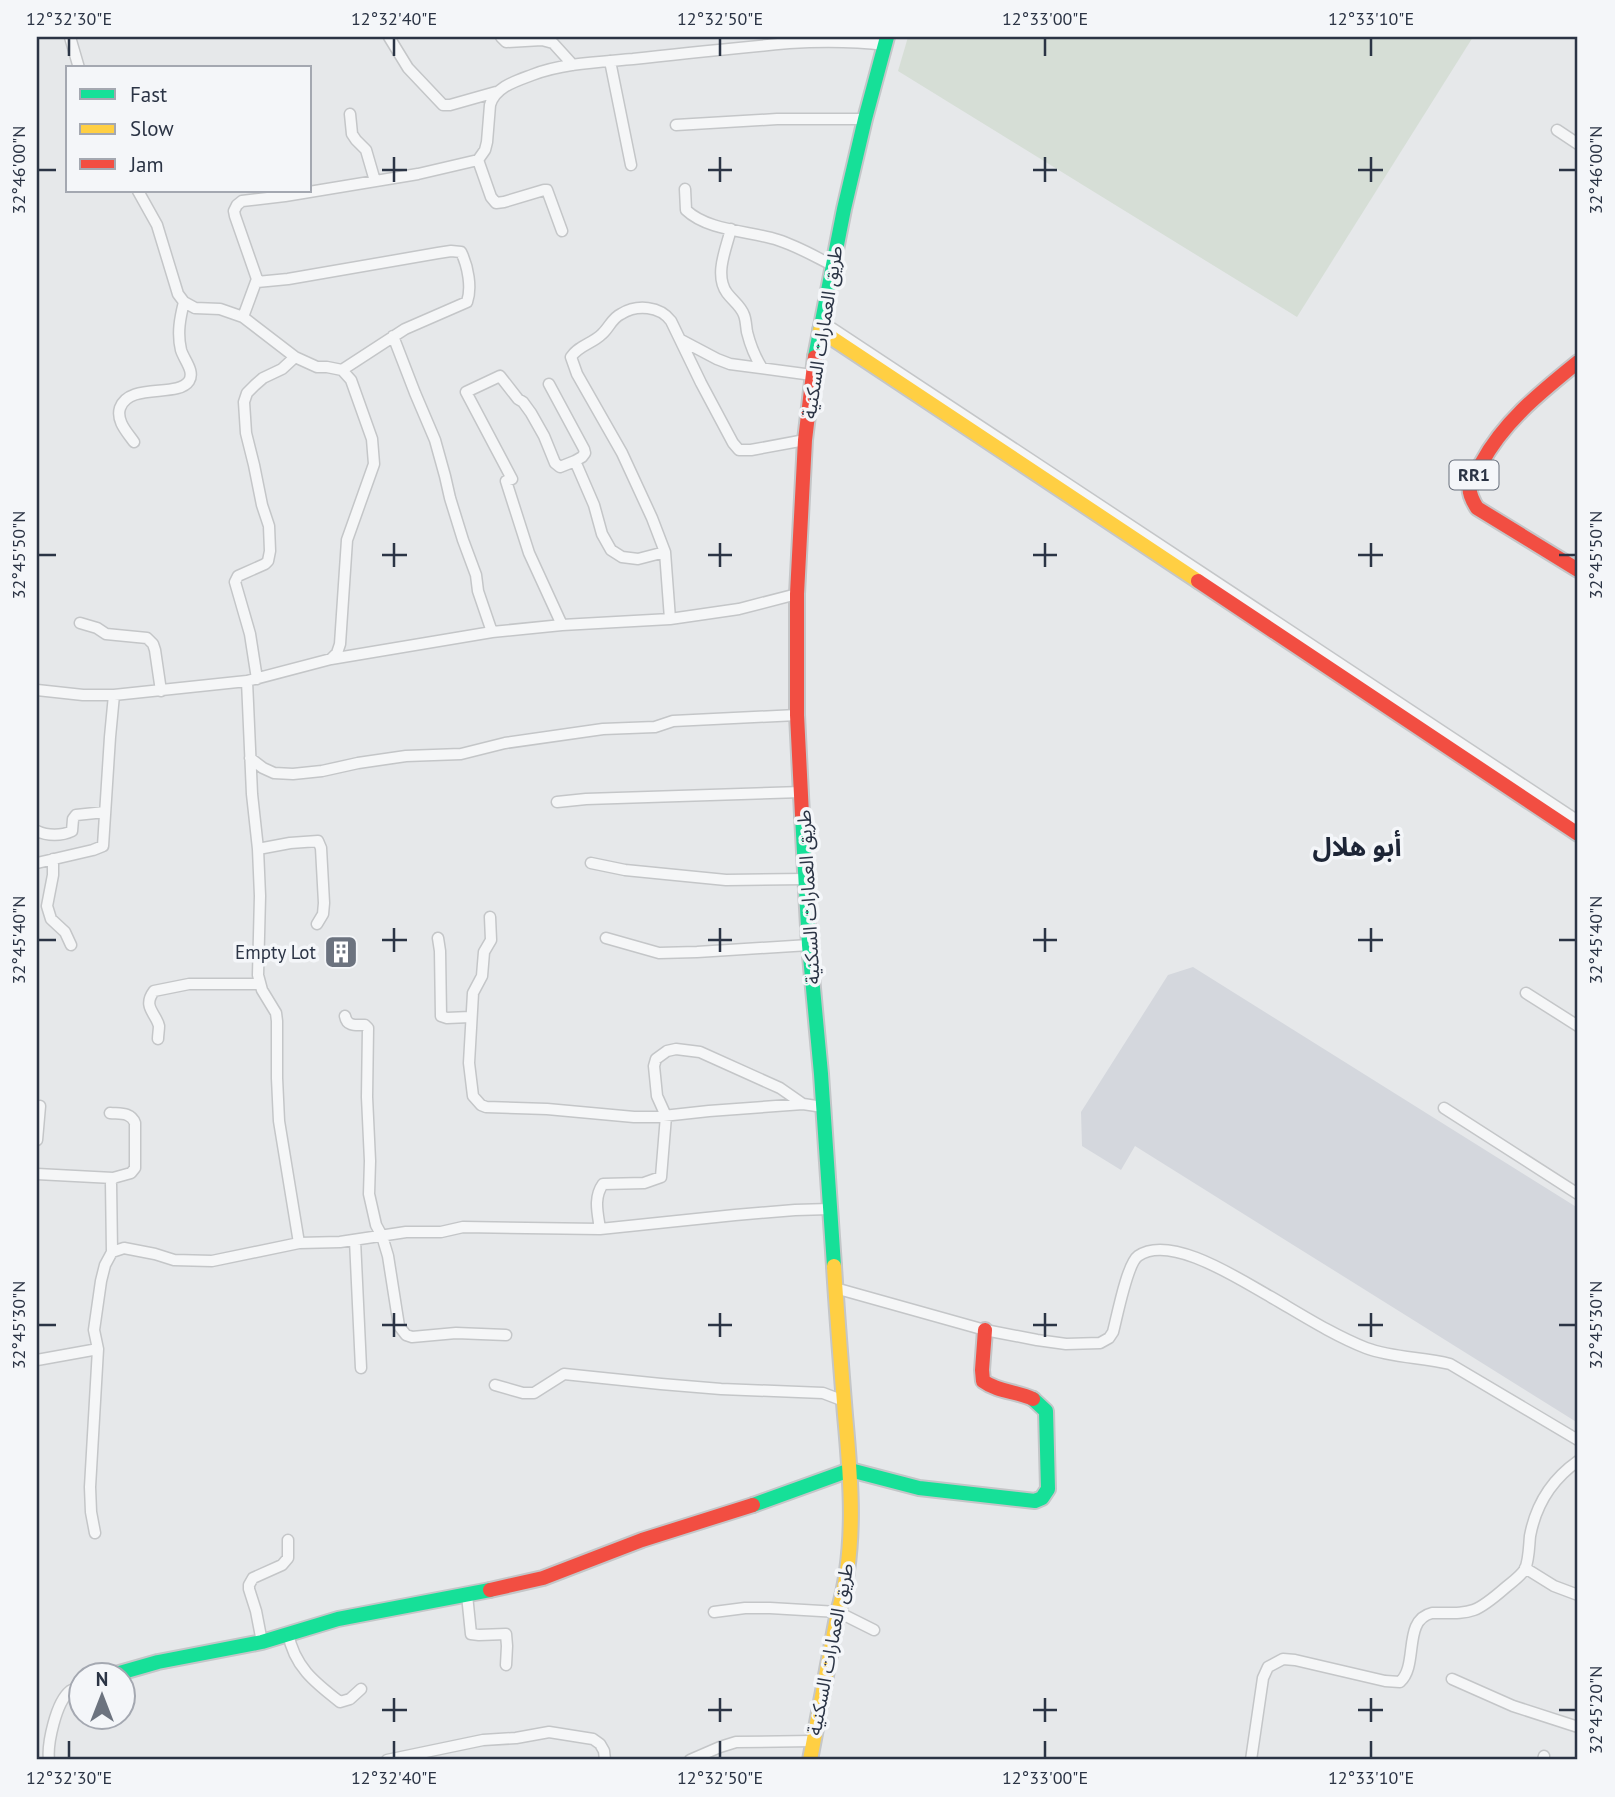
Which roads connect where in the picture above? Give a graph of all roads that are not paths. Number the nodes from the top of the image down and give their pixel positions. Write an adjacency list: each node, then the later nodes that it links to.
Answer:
1 (69, 37): 7 (street)
2 (389, 37): 8 (street)
3 (501, 37): 6 (street)
4 (886, 41): 5 (street); 10 (street, طريق العمارات السكنية)
5 (610, 61): 6 (street); 15 (street)
6 (573, 65): 8 (street)
7 (78, 66)
8 (496, 92): 14 (street)
9 (350, 114): 16 (street)
10 (865, 119): 11 (street); 23 (street, طريق العمارات السكنية)
11 (676, 125)
12 (1556, 130): 13 (street)
13 (1578, 144)
14 (478, 160): 16 (street); 22 (street)
15 (631, 165)
16 (375, 181): 20 (street)
17 (685, 189): 21 (street)
18 (139, 192): 25 (street)
19 (309, 192): 24 (street)
20 (312, 192)
21 (731, 229): 23 (street); 32 (street)
22 (562, 231)
23 (832, 265): 27 (street, طريق العمارات السكنية)
24 (257, 282): 26 (street); 28 (street)
25 (184, 302): 26 (street); 37 (street)
26 (243, 317): 30 (street)
27 (821, 325): 34 (street, طريق العمارات السكنية); 56 (street); 58 (street)
28 (393, 336): 33 (street); 45 (street)
29 (681, 340): 32 (street); 36 (street); 39 (street)
30 (295, 357): 33 (street); 47 (street)
31 (1578, 362): 40 (street, RR1)
32 (762, 368): 34 (street)
33 (342, 370): 46 (street)
34 (812, 375): 36 (street, طريق العمارات السكنية)
35 (549, 384): 38 (street)
36 (805, 440): 41 (street, طريق العمارات السكنية)
37 (134, 442)
38 (575, 461): 39 (street); 44 (street)
39 (665, 552): 42 (street)
40 (1578, 570)
41 (797, 594): 42 (street); 51 (street, طريق العمارات السكنية)
42 (670, 619): 44 (street)
43 (80, 623): 49 (street)
44 (562, 625): 45 (street)
45 (492, 632): 46 (street)
46 (331, 659): 47 (street)
47 (252, 680): 49 (street); 52 (street)
48 (37, 690): 50 (street)
49 (161, 691): 50 (street)
50 (114, 695): 55 (street)
51 (797, 715): 52 (street); 53 (street, طريق العمارات السكنية)
52 (250, 758): 59 (street)
53 (802, 792): 54 (street); 63 (street, طريق العمارات السكنية)
54 (557, 802)
55 (105, 813): 57 (street); 60 (street)
56 (1578, 821)
57 (37, 831)
58 (1578, 834)
59 (258, 849): 65 (street); 70 (street)
60 (53, 859): 61 (street); 68 (street)
61 (37, 863)
62 (591, 863): 63 (street)
63 (807, 879): 69 (street, طريق العمارات السكنية)
64 (490, 917): 73 (street)
65 (317, 924)
66 (606, 938): 69 (street)
67 (438, 939): 73 (street)
68 (71, 945)
69 (809, 945): 78 (street, طريق العمارات السكنية)
70 (260, 984): 75 (street); 90 (street)
71 (1526, 993): 74 (street)
72 (345, 1016): 88 (street)
73 (470, 1017): 81 (street)
74 (1578, 1026)
75 (158, 1039)
76 (803, 1104): 78 (street); 81 (street); 81 (street)
77 (40, 1106): 82 (street)
78 (823, 1107): 86 (street, طريق العمارات السكنية)
79 (1444, 1108): 85 (street)
80 (110, 1113): 84 (street)
81 (666, 1116): 87 (street)
82 (37, 1140)
83 (37, 1174): 84 (street)
84 (113, 1178): 91 (street)
85 (1578, 1194)
86 (830, 1209): 87 (street); 92 (street, طريق العمارات السكنية)
87 (600, 1229): 88 (street)
88 (382, 1236): 89 (street); 94 (street)
89 (355, 1240): 90 (street); 97 (street)
90 (299, 1243): 91 (street)
91 (112, 1252): 95 (street)
92 (835, 1288): 93 (street); 99 (street, طريق العمارات السكنية)
93 (985, 1330): 100 (street); 102 (street)
94 (506, 1335)
95 (98, 1349): 96 (street); 103 (street)
96 (37, 1360)
97 (361, 1368)
98 (495, 1385): 99 (street)
99 (844, 1401): 102 (street, طريق العمارات السكنية)
100 (1578, 1440)
101 (1578, 1461): 105 (street)
102 (850, 1471): 106 (street); 109 (street, طريق العمارات السكنية)
103 (95, 1533)
104 (288, 1540): 112 (street)
105 (1525, 1568): 107 (street); 125 (street)
106 (467, 1595): 111 (street); 113 (street)
107 (1578, 1595)
108 (714, 1612): 109 (street)
109 (838, 1612): 110 (street); 119 (street, طريق العمارات السكنية)
110 (874, 1630)
111 (288, 1633): 112 (street); 116 (street)
112 (262, 1642): 114 (street)
113 (506, 1665)
114 (136, 1669)
115 (1452, 1679): 118 (street)
116 (361, 1689)
117 (66, 1697): 120 (street)
118 (1578, 1727)
119 (813, 1741): 123 (street); 124 (street, طريق العمارات السكنية)
120 (49, 1760)
121 (387, 1760): 122 (street)
122 (605, 1760)
123 (690, 1760)
124 (810, 1760)
125 (1251, 1760)

